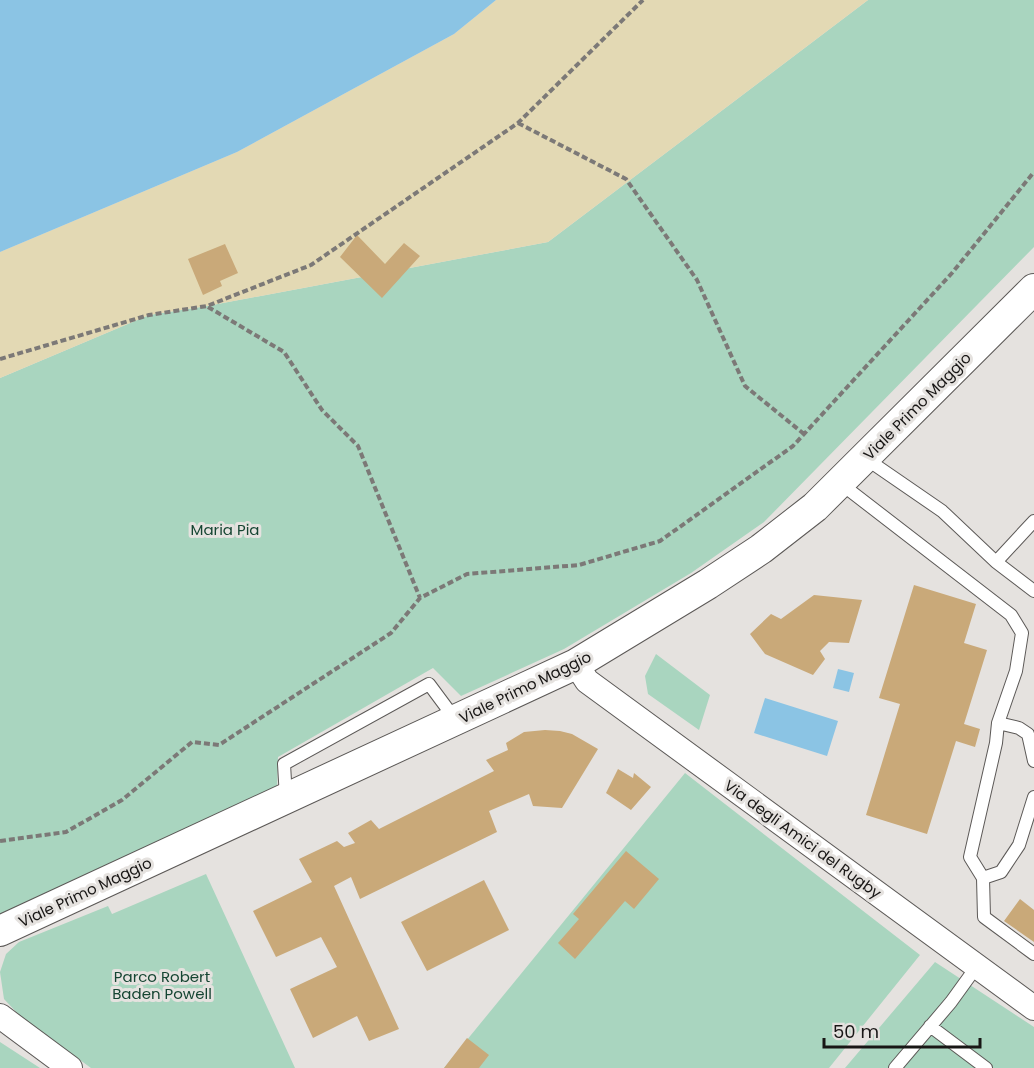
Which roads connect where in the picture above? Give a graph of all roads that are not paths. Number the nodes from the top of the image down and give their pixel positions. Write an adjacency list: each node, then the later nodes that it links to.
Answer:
1 (1034, 289): 2 (street, Viale Primo Maggio)
2 (865, 458): 3 (street, Viale Primo Maggio); 5 (lane)
3 (840, 483): 7 (street, Viale Primo Maggio); 9 (lane)
4 (1034, 521): 5 (lane)
5 (996, 562): 6 (lane)
6 (1034, 591)
7 (576, 664): 8 (street, Viale Primo Maggio); 16 (street, Via degli Amici del Rugby)
8 (456, 720): 12 (street, Viale Primo Maggio); 12 (lane)
9 (998, 723): 10 (lane); 13 (lane)
10 (1034, 761)
11 (1034, 796): 13 (lane)
12 (286, 800): 14 (street, Viale Primo Maggio)
13 (983, 878): 15 (lane)
14 (0, 931)
15 (1034, 954)
16 (977, 966): 17 (street, Via degli Amici del Rugby); 19 (lane)
17 (1034, 1008)
18 (0, 1016): 20 (street)
19 (930, 1026): 21 (lane); 22 (lane)
20 (58, 1064)
21 (895, 1068)
22 (986, 1068)

